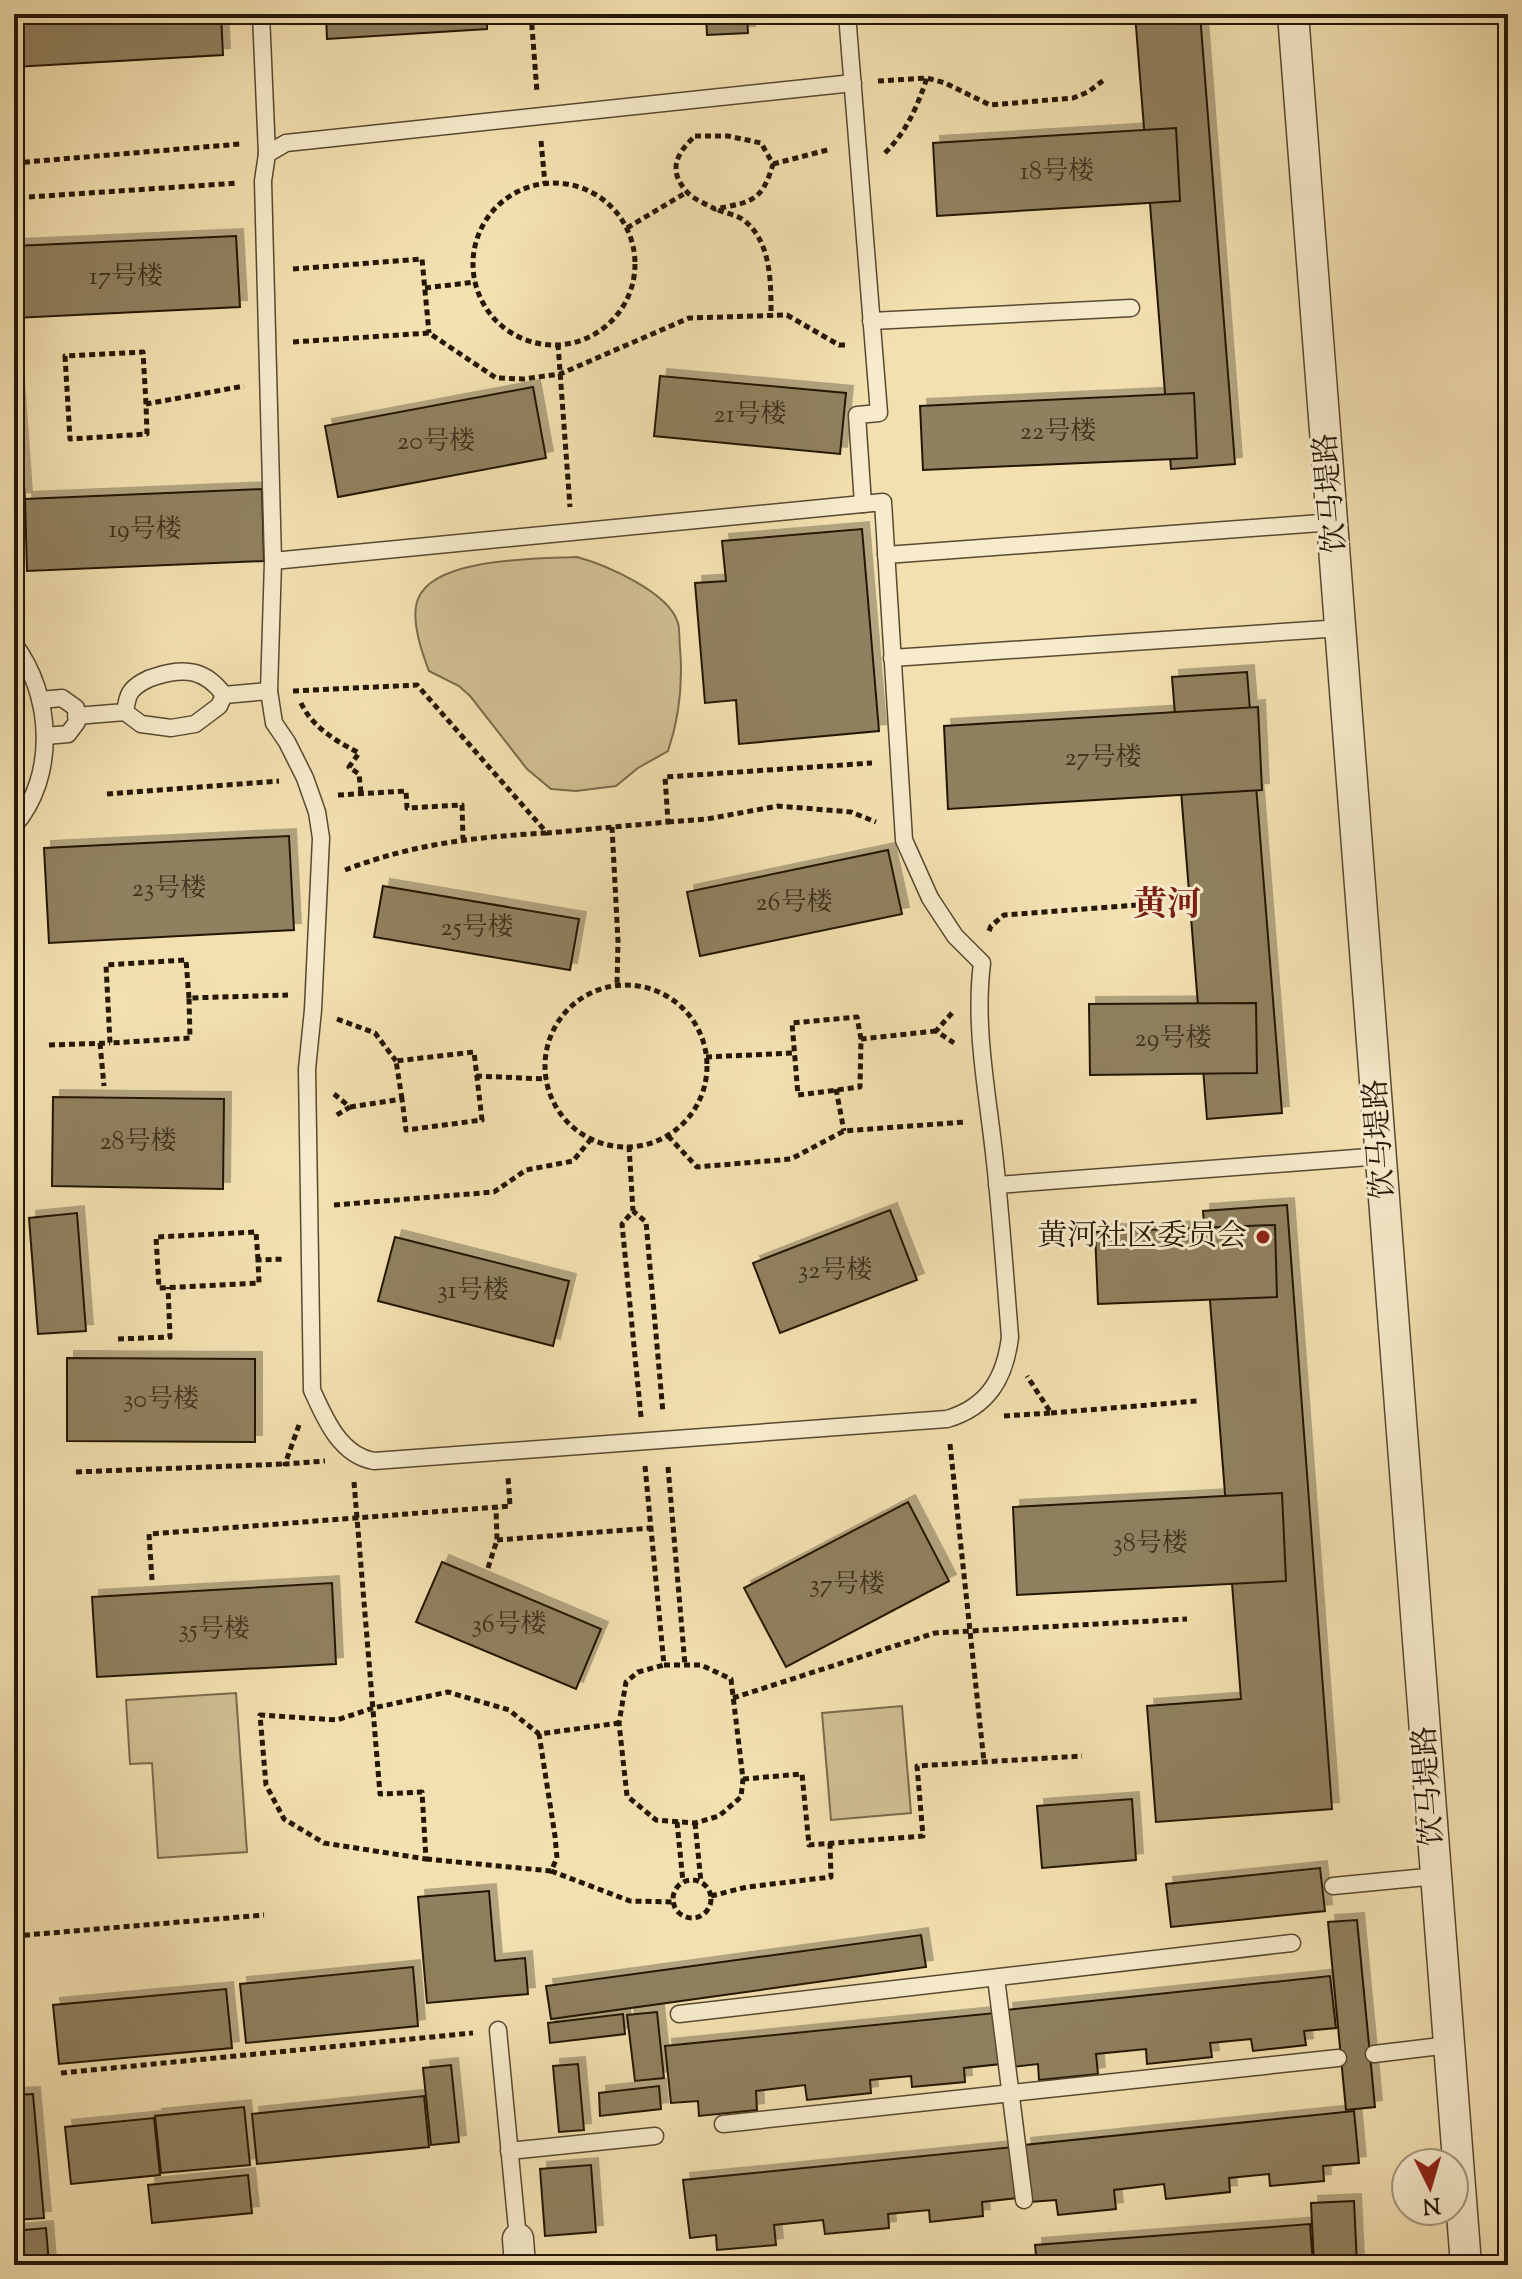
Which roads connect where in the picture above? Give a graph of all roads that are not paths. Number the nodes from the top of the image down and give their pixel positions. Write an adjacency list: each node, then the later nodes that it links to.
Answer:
1 (261, 14): 5 (lane)
2 (847, 14): 4 (lane)
3 (1293, 14): 9 (street, 饮马堤路)
4 (853, 83): 5 (lane); 7 (lane)
5 (266, 148): 11 (lane)
6 (1131, 308): 7 (lane)
7 (871, 321): 8 (lane)
8 (863, 504): 10 (lane); 11 (lane)
9 (1334, 522): 10 (lane); 12 (street, 饮马堤路)
10 (886, 555): 14 (lane)
11 (273, 561): 15 (lane)
12 (1342, 628): 14 (lane); 22 (street, 饮马堤路)
13 (14, 644): 17 (lane)
14 (892, 658): 23 (lane)
15 (269, 691): 16 (lane); 23 (lane)
16 (224, 695): 18 (lane); 18 (lane)
17 (40, 700): 19 (lane); 20 (lane)
18 (125, 712): 19 (lane)
19 (76, 716): 20 (lane)
20 (45, 736): 21 (lane)
21 (14, 826)
22 (1382, 1156): 23 (lane); 24 (street, 饮马堤路)
23 (997, 1185)
24 (1437, 1876): 25 (lane); 30 (street, 饮马堤路)
25 (1333, 1886)
26 (1292, 1943): 27 (lane)
27 (996, 1978): 28 (lane); 33 (lane)
28 (679, 2014)
29 (498, 2030): 36 (lane)
30 (1449, 2045): 31 (lane); 39 (street, 饮马堤路)
31 (1374, 2054)
32 (1338, 2058): 33 (lane)
33 (1011, 2095): 34 (lane); 37 (lane)
34 (723, 2124)
35 (655, 2136): 36 (lane)
36 (509, 2151): 38 (lane)
37 (1024, 2200)
38 (519, 2252)
39 (1466, 2265)

